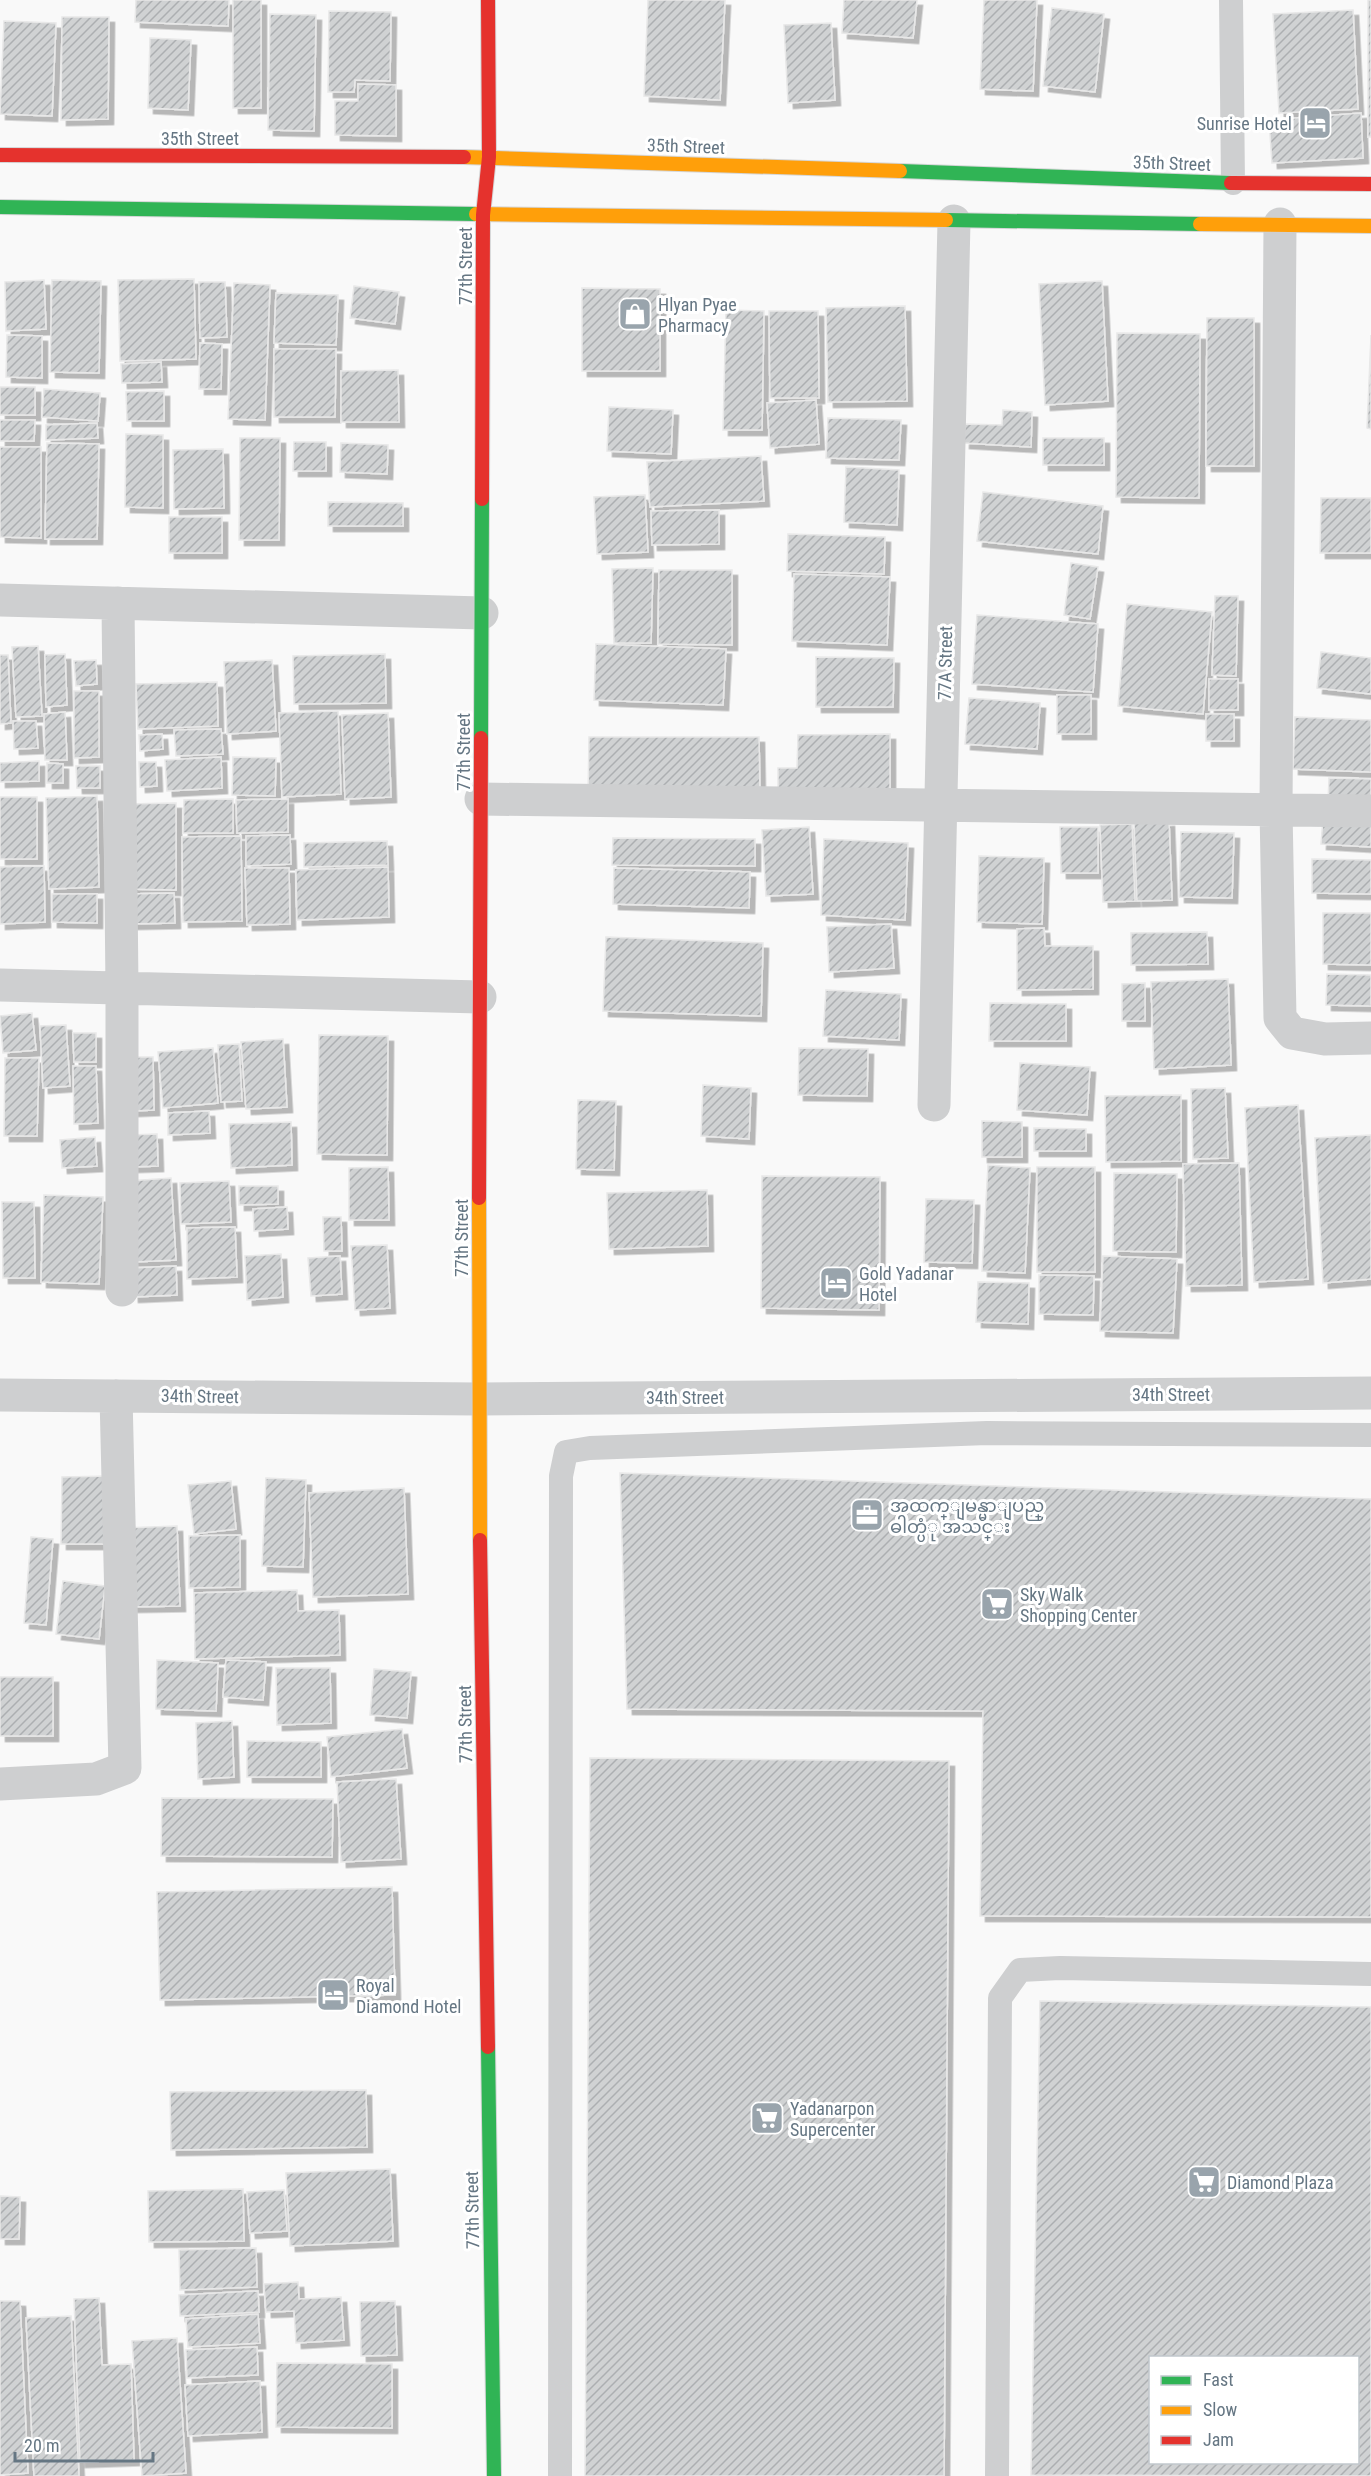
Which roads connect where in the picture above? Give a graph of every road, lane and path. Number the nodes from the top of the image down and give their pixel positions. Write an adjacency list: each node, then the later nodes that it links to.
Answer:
1 (488, 0): 4 (main road, 77th Street)
2 (1231, 0): 5 (lane)
3 (0, 155): 4 (main road, 35th Street)
4 (489, 157): 5 (main road, 35th Street); 8 (main road, 77th Street)
5 (1233, 183): 6 (main road, 35th Street)
6 (1371, 184)
7 (0, 207): 8 (main road)
8 (483, 215): 9 (main road); 14 (main road, 77th Street)
9 (954, 221): 10 (main road); 16 (street, 77A Street)
10 (1280, 224): 11 (main road); 17 (street)
11 (1371, 226)
12 (0, 600): 13 (street)
13 (118, 603): 14 (street); 20 (street)
14 (482, 613): 15 (main road, 77th Street)
15 (481, 799): 16 (street); 21 (main road, 77th Street)
16 (942, 805): 17 (street); 23 (street, 77A Street)
17 (1276, 810): 18 (street); 22 (street)
18 (1371, 811)
19 (0, 985): 20 (street)
20 (122, 988): 21 (street); 24 (street)
21 (480, 997): 29 (main road, 77th Street)
22 (1371, 1038)
23 (934, 1105)
24 (122, 1290)
25 (1371, 1393): 27 (street, 34th Street)
26 (0, 1395): 28 (street, 34th Street)
27 (1010, 1395): 29 (street, 34th Street); 30 (lane)
28 (117, 1396): 29 (street, 34th Street); 32 (street)
29 (478, 1399): 34 (main road, 77th Street)
30 (987, 1433): 31 (lane); 35 (lane)
31 (1371, 1435)
32 (0, 1784)
33 (1371, 1974): 36 (lane)
34 (495, 2476)
35 (560, 2476)
36 (996, 2476)

